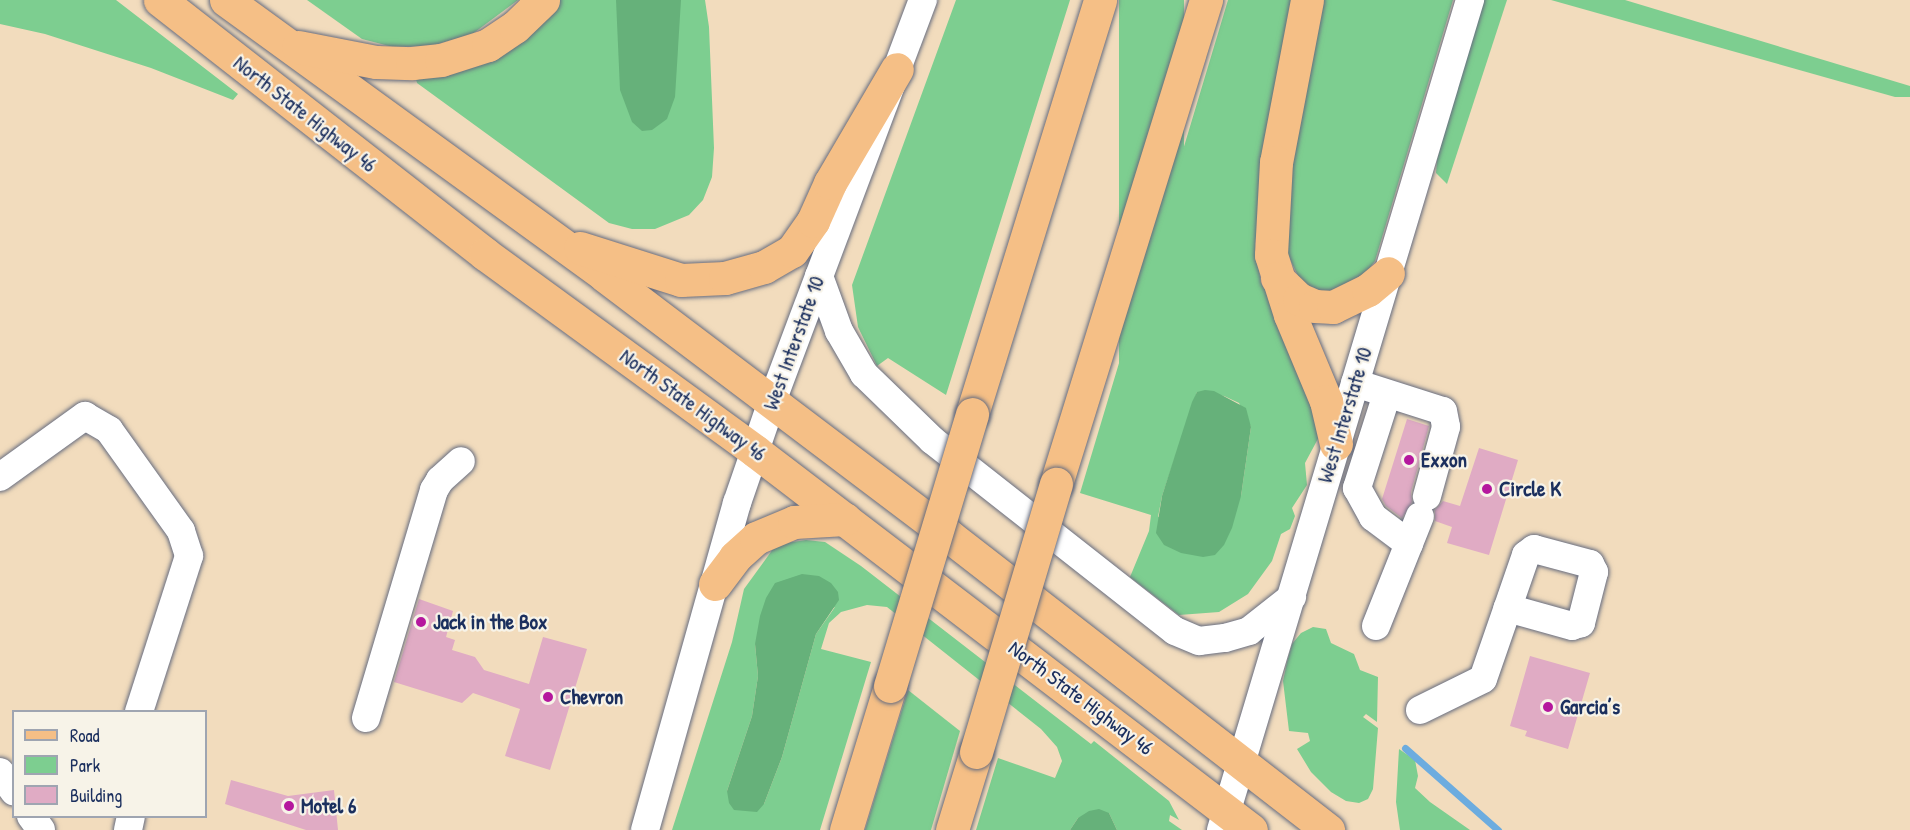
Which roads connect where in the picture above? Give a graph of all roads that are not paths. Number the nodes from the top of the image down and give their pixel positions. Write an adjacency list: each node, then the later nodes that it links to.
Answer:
1 (160, 0): 18 (main road, North State Highway 46)
2 (226, 0): 9 (main road, North State Highway 46)
3 (543, 0): 9 (main road)
4 (923, 0): 10 (street, West Interstate 10)
5 (1100, 0): 37 (main road, bridge)
6 (1206, 0): 38 (main road, bridge)
7 (1306, 0): 14 (main road)
8 (1470, 0): 12 (street, West Interstate 10)
9 (289, 45): 11 (main road, North State Highway 46)
10 (897, 69): 11 (main road); 13 (street, West Interstate 10)
11 (557, 241): 17 (main road, North State Highway 46)
12 (1388, 273): 14 (main road); 15 (street, West Interstate 10)
13 (819, 276): 17 (street, West Interstate 10); 26 (street)
14 (1277, 278): 19 (main road)
15 (1354, 383): 16 (street); 19 (street, West Interstate 10)
16 (1387, 394): 21 (street); 24 (street)
17 (771, 404): 18 (street, West Interstate 10); 32 (main road, North State Highway 46)
18 (755, 451): 23 (main road, North State Highway 46); 25 (street, West Interstate 10)
19 (1334, 452): 21 (street); 26 (street, West Interstate 10)
20 (461, 461): 31 (street)
21 (1362, 472): 24 (street)
22 (0, 477): 29 (street)
23 (845, 519): 25 (main road); 35 (main road, North State Highway 46)
24 (1409, 544): 28 (street)
25 (715, 584): 36 (street, West Interstate 10)
26 (1292, 597): 32 (street, West Interstate 10)
27 (1507, 608): 30 (street)
28 (1376, 626)
29 (139, 710)
30 (1420, 710)
31 (366, 718)
32 (1242, 763): 35 (street, West Interstate 10); 39 (main road, North State Highway 46)
33 (0, 772): 34 (street)
34 (12, 788)
35 (1233, 823)
36 (645, 830)
37 (846, 830)
38 (952, 830)
39 (1328, 830)

